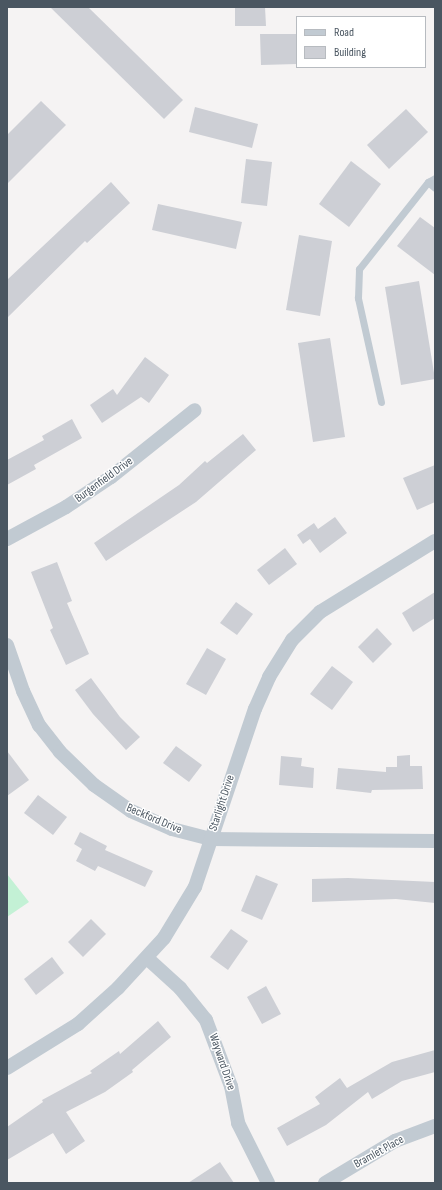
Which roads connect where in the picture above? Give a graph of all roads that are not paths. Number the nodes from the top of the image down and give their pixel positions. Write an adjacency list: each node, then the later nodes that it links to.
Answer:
1 (435, 178): 2 (lane)
2 (428, 182): 3 (lane); 4 (lane)
3 (435, 188)
4 (381, 402)
5 (195, 410): 6 (street, Burgenfield Drive)
6 (7, 539)
7 (435, 541): 9 (street, Starlight Drive)
8 (7, 645): 9 (street, Beckford Drive)
9 (211, 839): 10 (street, Beckford Drive); 11 (street, Starlight Drive)
10 (435, 841)
11 (147, 958): 12 (street, Starlight Drive); 14 (street, Wayward Drive)
12 (7, 1068)
13 (435, 1126): 15 (street, Bramlet Place)
14 (268, 1183)
15 (325, 1183)

